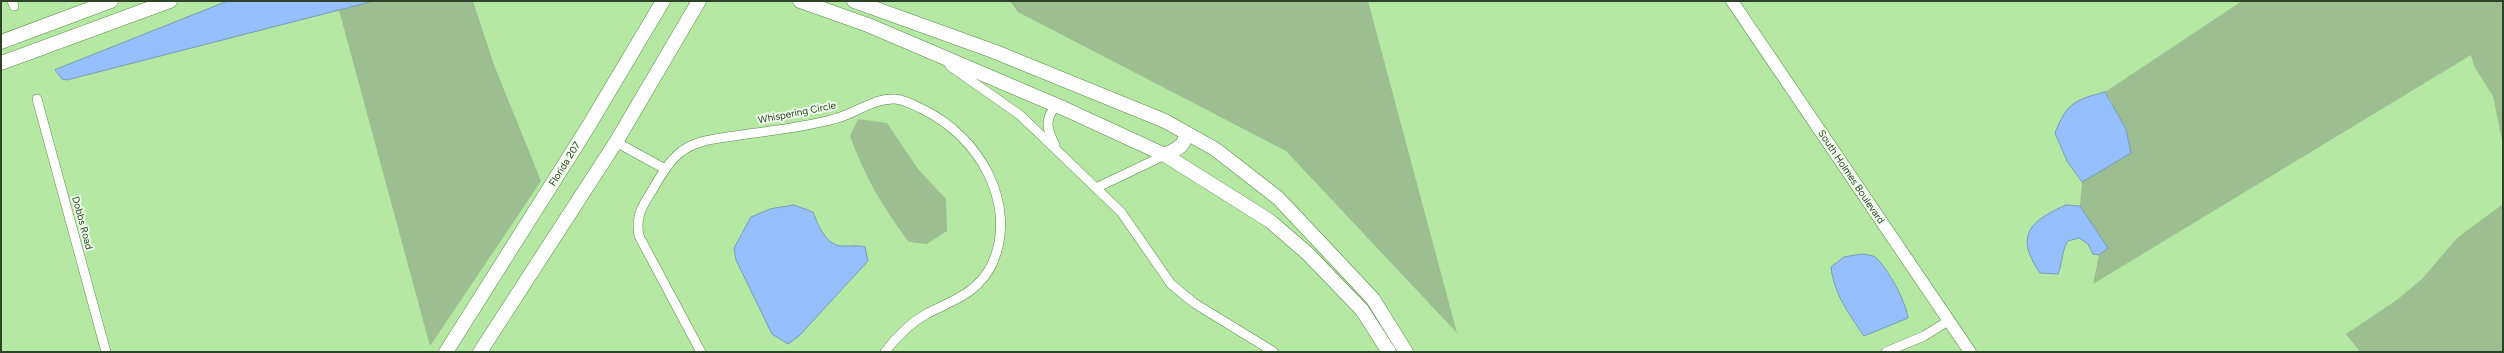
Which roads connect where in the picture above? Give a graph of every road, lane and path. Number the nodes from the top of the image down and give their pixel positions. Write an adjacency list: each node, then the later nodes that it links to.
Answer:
1 (111, 1): 8 (main road)
2 (170, 1): 10 (main road)
3 (662, 1): 21 (main road, Florida 207)
4 (699, 1): 14 (main road)
5 (800, 1): 9 (main road)
6 (854, 1): 13 (main road)
7 (1732, 1): 19 (main road, South Holmes Boulevard)
8 (1, 42)
9 (929, 52): 12 (main road); 15 (street)
10 (1, 63)
11 (38, 99): 20 (street, Dobbs Road)
12 (1056, 106): 15 (street); 16 (main road)
13 (1186, 134): 16 (main road); 27 (main road)
14 (616, 142): 17 (street); 22 (main road)
15 (1058, 152): 18 (street)
16 (1165, 155): 18 (street); 26 (main road)
17 (665, 168): 23 (street, Whispering Circle); 24 (street, Whispering Circle)
18 (1096, 188): 25 (street)
19 (1948, 321): 28 (street); 29 (main road, South Holmes Boulevard)
20 (106, 352)
21 (446, 352)
22 (480, 352)
23 (701, 352)
24 (885, 352)
25 (1274, 352)
26 (1389, 352)
27 (1406, 352)
28 (1886, 352)
29 (1970, 352)

